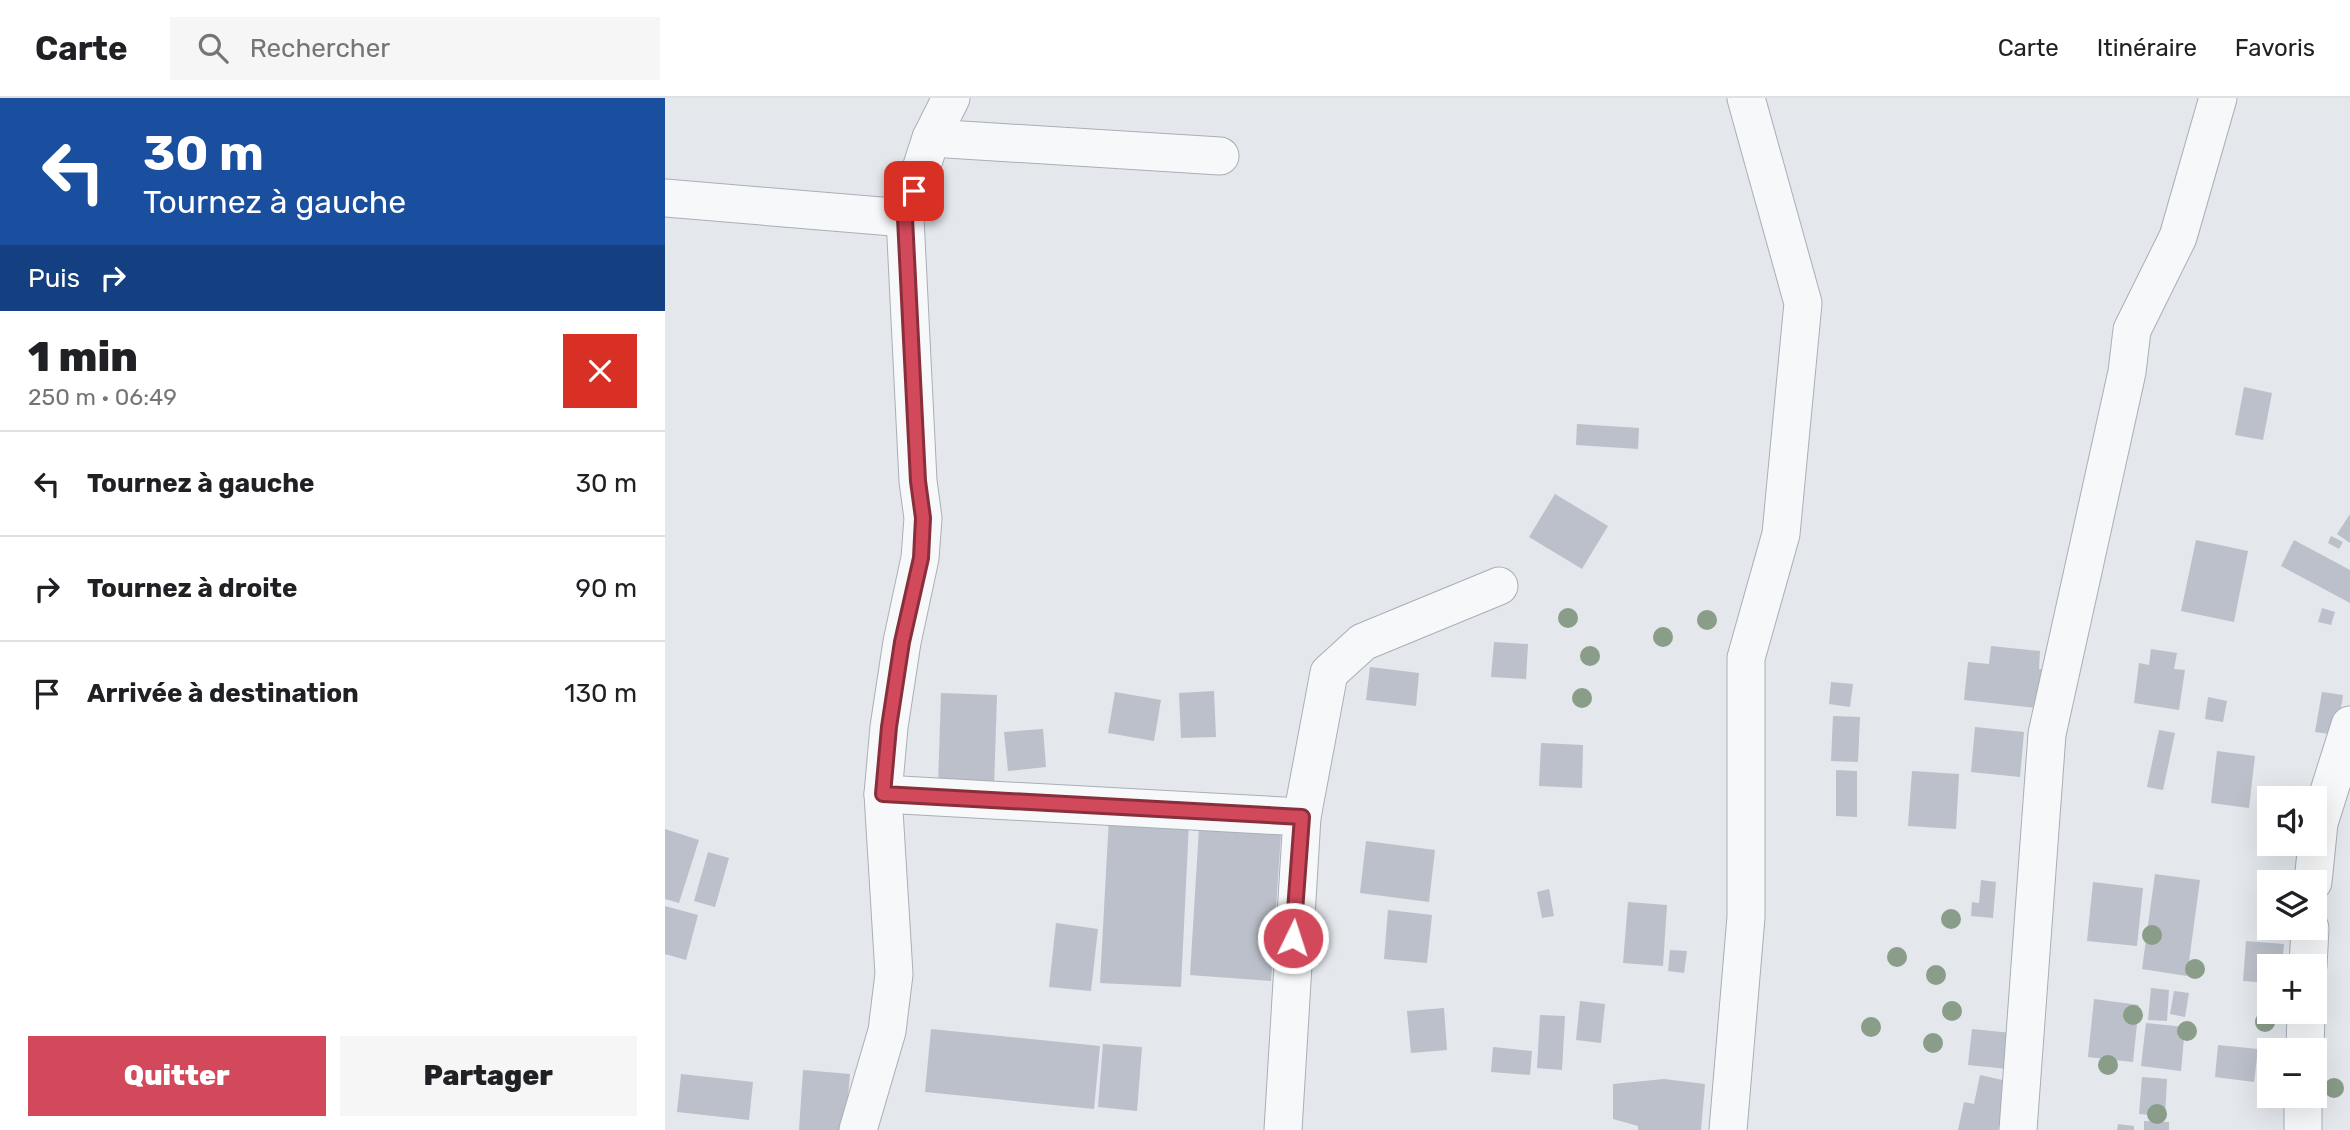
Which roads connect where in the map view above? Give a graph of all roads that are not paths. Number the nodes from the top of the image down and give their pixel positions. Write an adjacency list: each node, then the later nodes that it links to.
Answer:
1 (951, 98): 4 (street)
2 (1746, 98): 16 (street)
3 (2218, 98): 17 (street)
4 (931, 138): 5 (street); 7 (street)
5 (1220, 156)
6 (665, 198): 7 (street)
7 (905, 218): 10 (street)
8 (1499, 586): 11 (street)
9 (2350, 725): 12 (street)
10 (883, 794): 11 (street); 14 (street)
11 (1302, 817): 15 (street)
12 (2314, 870)
13 (2303, 1108): 18 (street)
14 (858, 1130)
15 (1283, 1130)
16 (1728, 1130)
17 (2018, 1130)
18 (2302, 1130)

